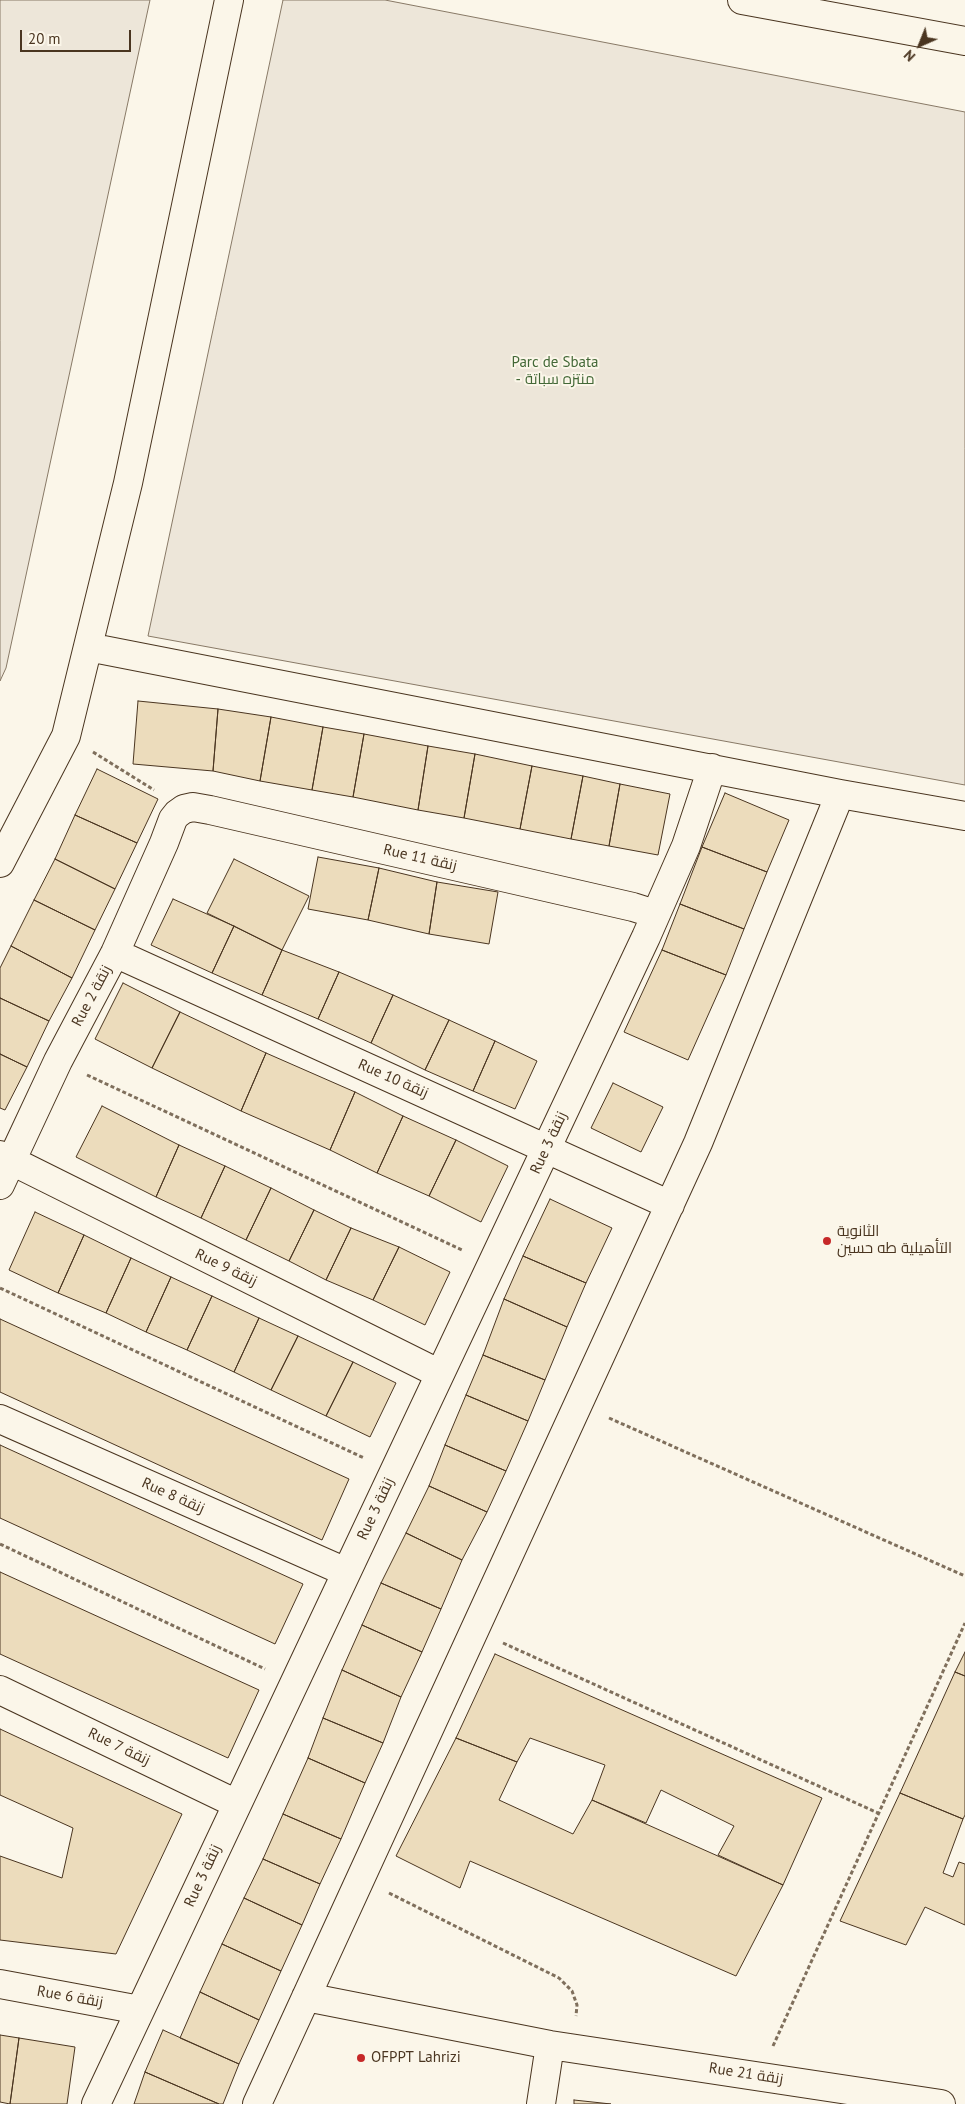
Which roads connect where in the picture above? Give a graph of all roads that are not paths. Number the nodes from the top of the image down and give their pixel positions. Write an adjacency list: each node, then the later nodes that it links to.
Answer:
1 (229, 0): 4 (street)
2 (742, 0): 3 (street)
3 (965, 41)
4 (88, 647): 5 (street); 9 (street)
5 (712, 768): 6 (street); 10 (street, Rue 3 زنقة)
6 (840, 794): 8 (street); 14 (street)
7 (184, 809): 10 (street, Rue 11 زنقة); 11 (street, Rue 2 زنقة)
8 (965, 816)
9 (0, 863)
10 (655, 914): 12 (street, Rue 3 زنقة)
11 (115, 953): 12 (street, Rue 10 زنقة); 13 (street, Rue 2 زنقة)
12 (547, 1148): 14 (street, Rue 10 زنقة); 15 (street, Rue 3 زنقة)
13 (4, 1167): 15 (street, Rue 9 زنقة)
14 (670, 1205): 21 (street)
15 (440, 1374): 17 (street, Rue 3 زنقة)
16 (0, 1419): 17 (street, Rue 8 زنقة)
17 (346, 1572): 19 (street, Rue 3 زنقة)
18 (0, 1690): 19 (street, Rue 7 زنقة)
19 (237, 1804): 22 (street, Rue 3 زنقة)
20 (0, 1984): 22 (street, Rue 6 زنقة)
21 (306, 1996): 23 (street, Rue 21 زنقة); 25 (street)
22 (140, 2010): 24 (street, Rue 3 زنقة)
23 (558, 2046): 26 (street); 27 (street, Rue 21 زنقة)
24 (96, 2104)
25 (257, 2104)
26 (541, 2104)
27 (941, 2104)

